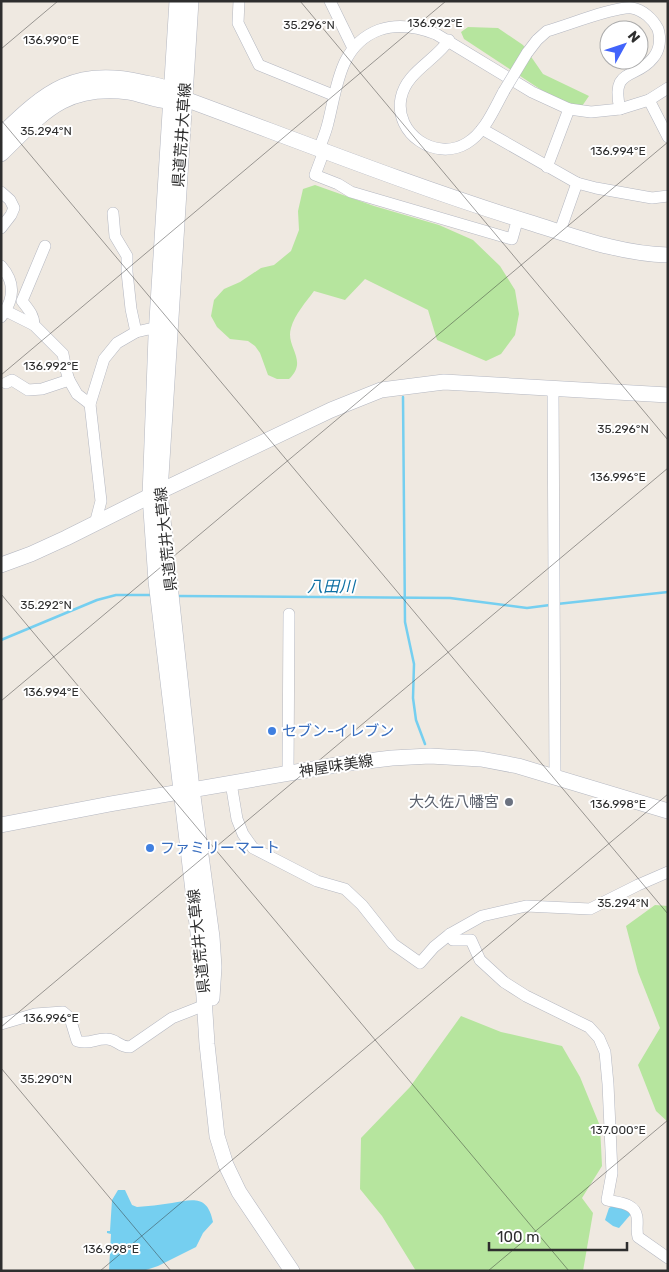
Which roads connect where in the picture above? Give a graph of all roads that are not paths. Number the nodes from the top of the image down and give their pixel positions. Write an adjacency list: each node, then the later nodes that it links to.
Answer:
1 (177, 1): 8 (main road, 県道荒井大草線)
2 (191, 1): 10 (main road, 県道荒井大草線)
3 (239, 1): 9 (street)
4 (330, 1): 6 (street)
5 (449, 40): 6 (street); 12 (street); 14 (street)
6 (353, 48): 9 (street)
7 (668, 88): 11 (street)
8 (170, 95): 10 (main road); 15 (main road); 18 (main road); 32 (main road, 県道荒井大草線)
9 (333, 95): 17 (street)
10 (185, 99): 17 (main road); 32 (main road, 県道荒井大草線)
11 (649, 100): 13 (street); 16 (street)
12 (569, 109): 13 (street); 19 (street)
13 (620, 109): 14 (street, bridge)
14 (482, 129): 19 (street)
15 (1, 135)
16 (668, 137)
17 (322, 150): 24 (main road); 24 (street)
18 (1, 154)
19 (547, 167): 20 (street)
20 (577, 183): 22 (street); 26 (street)
21 (1, 192): 25 (street)
22 (668, 196)
23 (114, 213): 33 (street)
24 (518, 218): 26 (main road)
25 (1, 228)
26 (560, 231): 28 (main road)
27 (45, 246): 31 (street)
28 (668, 255)
29 (1, 266): 30 (street)
30 (4, 314): 31 (street)
31 (34, 325): 34 (street)
32 (163, 330): 33 (street); 39 (main road, 県道荒井大草線)
33 (136, 332): 38 (street)
34 (70, 380): 35 (street); 38 (street)
35 (6, 383)
36 (553, 388): 37 (main road); 39 (main road); 44 (street)
37 (668, 396)
38 (90, 404): 40 (street)
39 (155, 494): 40 (main road); 46 (main road, 県道荒井大草線)
40 (95, 524): 41 (main road)
41 (1, 565)
42 (288, 614): 43 (street)
43 (288, 774): 44 (main road, 神屋味美線); 45 (main road, 神屋味美線)
44 (555, 776): 47 (main road, 神屋味美線)
45 (231, 783): 46 (main road, 神屋味美線); 50 (street)
46 (187, 790): 48 (main road, 神屋味美線); 51 (main road, 県道荒井大草線); 53 (main road, 県道荒井大草線)
47 (668, 811)
48 (1, 825)
49 (668, 872): 50 (street)
50 (450, 934): 54 (street)
51 (205, 1005): 52 (street); 53 (main road, 県道荒井大草線)
52 (1, 1024)
53 (207, 1044): 55 (main road, 県道荒井大草線)
54 (668, 1258)
55 (292, 1271)

